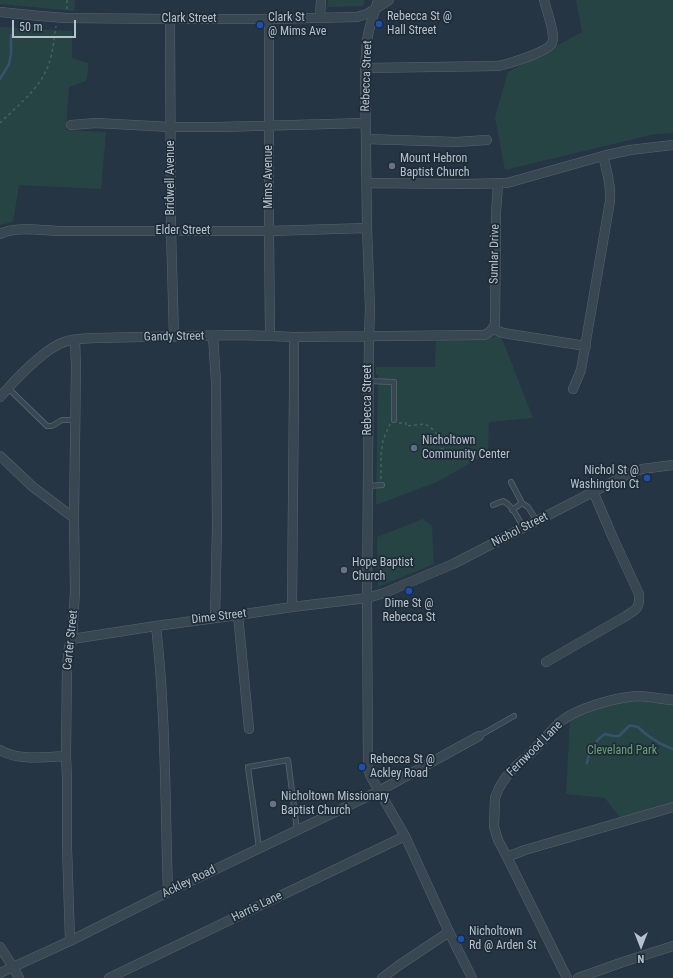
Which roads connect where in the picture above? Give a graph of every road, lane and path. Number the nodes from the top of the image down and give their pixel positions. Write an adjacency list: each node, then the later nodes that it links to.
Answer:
1 (321, 0): 6 (street)
2 (389, 0): 4 (street, Clark Street)
3 (544, 0): 10 (street)
4 (377, 4): 6 (street, Clark Street); 10 (street, Rebecca Street)
5 (0, 12): 7 (street, Clark Street)
6 (320, 18): 8 (street, Clark Street)
7 (170, 19): 8 (street, Clark Street); 15 (street, Bridwell Avenue)
8 (269, 19): 14 (street, Mims Avenue)
9 (56, 26): 11 (path)
10 (365, 68): 12 (street, Rebecca Street)
11 (0, 123)
12 (365, 123): 14 (street); 16 (street, Rebecca Street)
13 (71, 125): 15 (street)
14 (268, 126): 15 (street); 24 (street, Mims Avenue)
15 (171, 127): 23 (street, Bridwell Avenue)
16 (366, 139): 17 (street); 20 (street, Rebecca Street)
17 (487, 140)
18 (673, 145): 19 (street)
19 (603, 156): 21 (street); 33 (street)
20 (367, 183): 21 (street); 22 (street, Rebecca Street)
21 (498, 184): 26 (street, Sumlar Drive)
22 (367, 228): 24 (street, Elder Street); 29 (street, Rebecca Street)
23 (171, 230): 24 (street, Elder Street); 25 (street, Elder Street); 30 (street, Bridwell Avenue)
24 (269, 231): 28 (street, Mims Avenue)
25 (0, 234)
26 (493, 329): 29 (street); 33 (street)
27 (213, 336): 28 (street, Gandy Street); 30 (street, Gandy Street); 58 (street)
28 (270, 336): 31 (street, Gandy Street)
29 (369, 336): 31 (street, Gandy Street); 34 (street, Rebecca Street)
30 (174, 337): 32 (street, Gandy Street)
31 (294, 337): 56 (street)
32 (75, 340): 35 (street, Gandy Street); 38 (street, Carter Street)
33 (586, 346): 36 (street)
34 (368, 381): 39 (lane); 46 (street, Rebecca Street)
35 (8, 388): 37 (street, Gandy Street); 38 (lane)
36 (573, 389)
37 (0, 397)
38 (75, 420): 52 (street, Carter Street)
39 (394, 420)
40 (439, 443): 41 (path); 42 (path); 47 (path)
41 (430, 444)
42 (445, 448)
43 (0, 456): 52 (street)
44 (673, 464): 48 (street, Nichol Street)
45 (511, 482): 49 (lane)
46 (368, 486): 47 (lane); 55 (street, Rebecca Street)
47 (382, 486)
48 (594, 491): 53 (street, Nichol Street); 61 (street)
49 (522, 504): 51 (lane); 53 (lane)
50 (493, 505): 51 (lane)
51 (512, 510): 54 (lane)
52 (74, 518): 60 (street, Carter Street)
53 (537, 521): 54 (street, Nichol Street)
54 (524, 528): 55 (street, Nichol Street)
55 (367, 598): 56 (street, Dime Street); 68 (street, Rebecca Street)
56 (292, 607): 57 (street, Dime Street)
57 (238, 615): 58 (street, Dime Street); 64 (street)
58 (215, 618): 59 (street, Dime Street)
59 (156, 626): 60 (street, Dime Street); 74 (street)
60 (72, 639): 67 (street, Carter Street)
61 (546, 662)
62 (673, 700): 73 (street, Fernwood Lane)
63 (514, 716): 65 (lane)
64 (249, 729)
65 (479, 736): 68 (street, Ackley Road)
66 (0, 750): 67 (street)
67 (66, 756): 76 (street, Carter Street)
68 (379, 791): 70 (street, Ackley Road); 71 (street, Rebecca Street)
69 (673, 807): 73 (street)
70 (297, 830): 72 (street, Ackley Road); 72 (lane)
71 (405, 836): 75 (street, Rebecca Street); 82 (street, Harris Lane)
72 (259, 848): 74 (street, Ackley Road)
73 (508, 857): 85 (street, Fernwood Lane)
74 (168, 892): 76 (street, Ackley Road)
75 (449, 932): 83 (street); 84 (street, Rebecca Street)
76 (70, 941): 79 (street, Ackley Road)
77 (673, 946): 86 (street)
78 (0, 947): 79 (street)
79 (13, 967): 80 (street, Ackley Road); 81 (street)
80 (0, 973)
81 (19, 978)
82 (109, 978)
83 (382, 978)
84 (472, 978)
85 (567, 978)
86 (578, 978)

